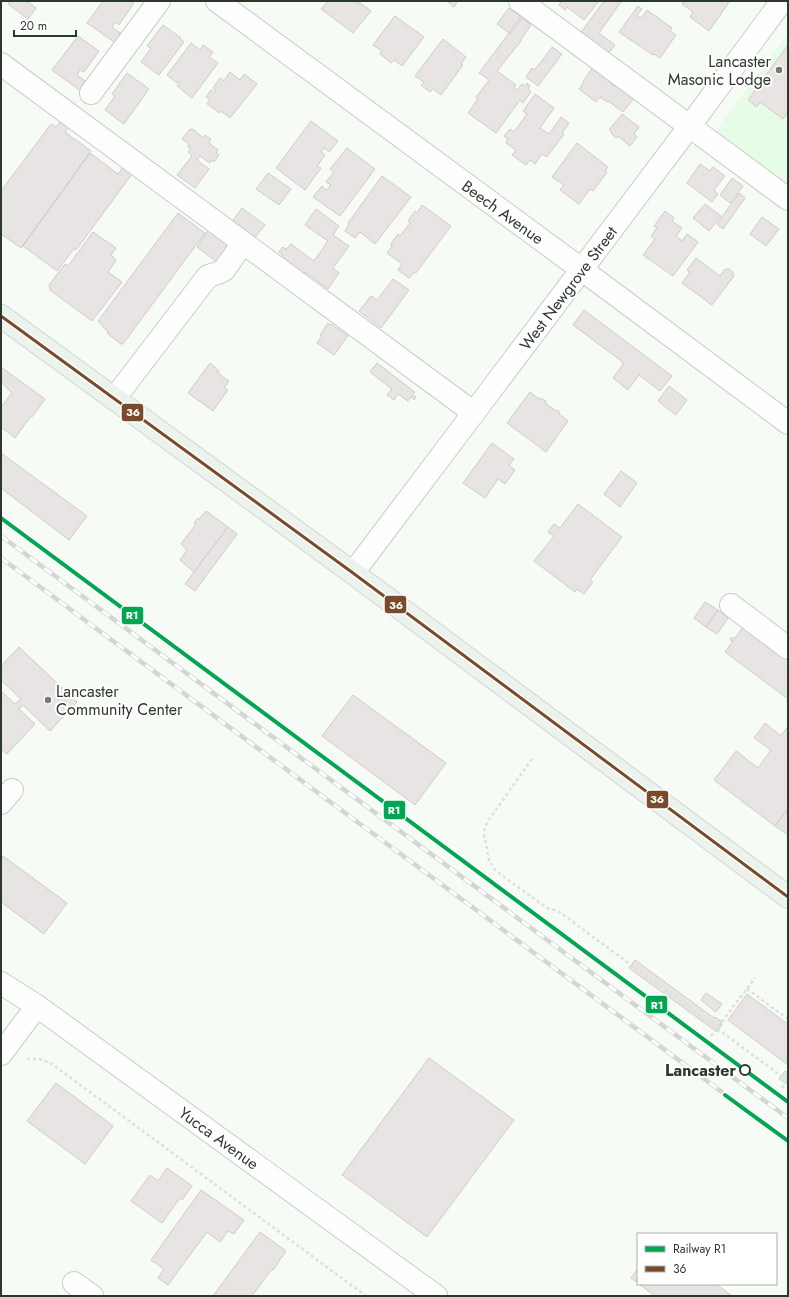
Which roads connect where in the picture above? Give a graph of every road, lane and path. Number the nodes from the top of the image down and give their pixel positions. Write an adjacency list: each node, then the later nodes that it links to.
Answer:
1 (159, 1): 6 (street)
2 (217, 1): 10 (street, Beech Avenue)
3 (520, 1): 7 (street)
4 (782, 1): 7 (street, West Newgrove Street)
5 (1, 64): 9 (street)
6 (91, 93)
7 (689, 127): 8 (street); 10 (street, West Newgrove Street)
8 (788, 200)
9 (243, 243): 12 (street); 13 (street)
10 (582, 269): 13 (street, West Newgrove Street); 14 (street, Beech Avenue)
11 (1, 316): 12 (main road)
12 (114, 399): 15 (main road)
13 (474, 413): 15 (street, West Newgrove Street)
14 (788, 423)
15 (353, 574): 19 (main road)
16 (731, 606): 17 (street)
17 (788, 648)
18 (532, 759): 25 (path)
19 (788, 897)
20 (755, 978): 22 (path)
21 (1, 983): 23 (street, Yucca Avenue)
22 (747, 988): 24 (path); 25 (path)
23 (37, 1006): 27 (street); 32 (street, Yucca Avenue)
24 (788, 1019)
25 (717, 1029): 26 (path); 29 (path)
26 (711, 1036)
27 (1, 1054)
28 (28, 1059): 34 (path)
29 (788, 1081): 30 (path)
30 (782, 1088)
31 (74, 1283): 33 (street)
32 (430, 1293)
33 (92, 1296)
34 (366, 1296)

